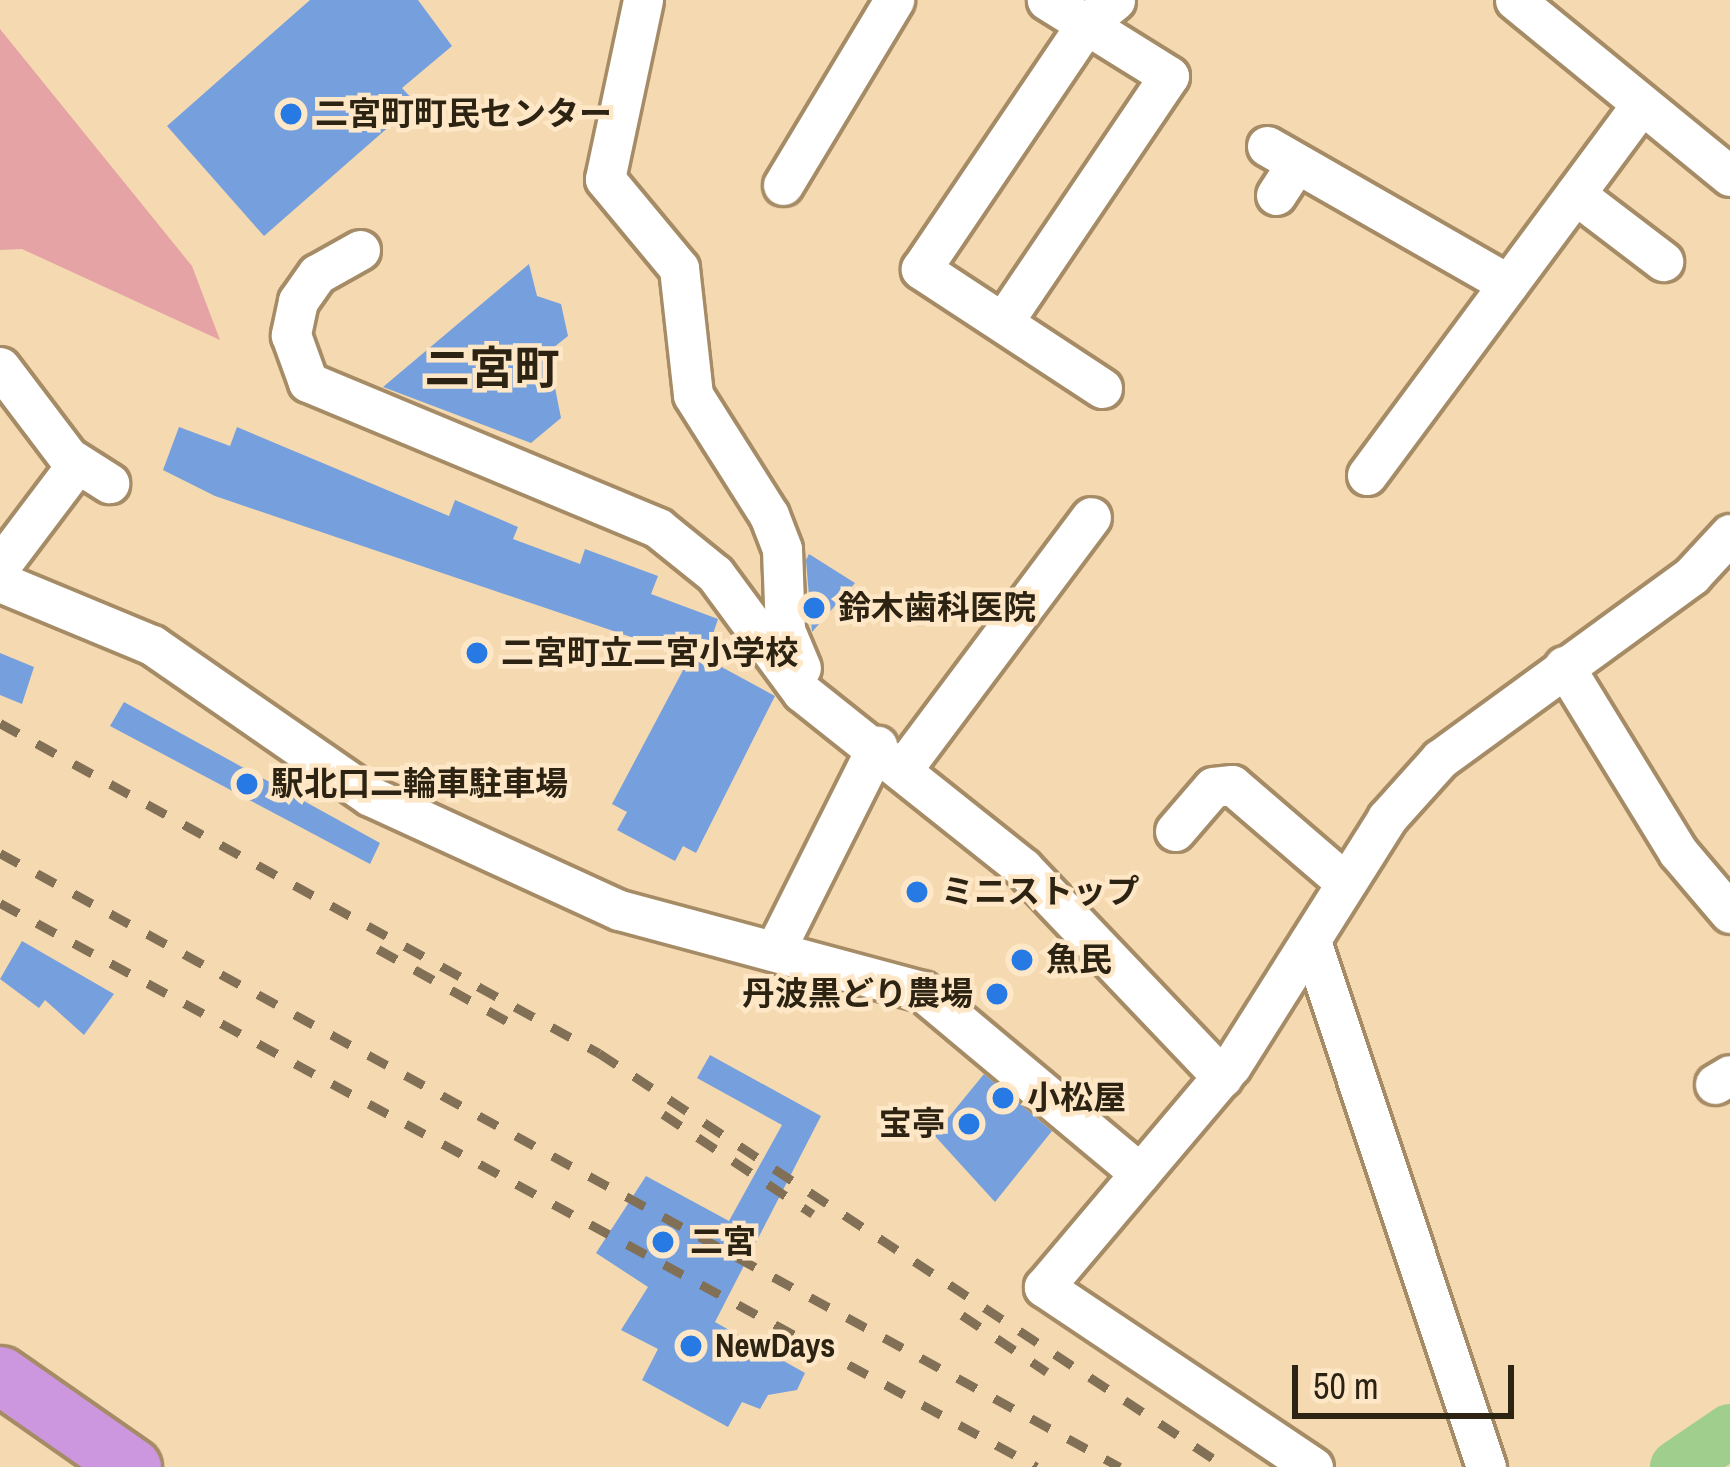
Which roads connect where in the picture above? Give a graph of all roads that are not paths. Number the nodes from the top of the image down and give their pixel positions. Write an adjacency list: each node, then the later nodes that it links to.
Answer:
1 (643, 0): 23 (street)
2 (894, 0): 9 (street)
3 (1047, 0): 5 (street)
4 (1514, 0): 6 (street)
5 (1101, 12): 14 (street); 14 (street)
6 (1640, 106): 8 (street); 10 (street)
7 (1279, 168): 13 (street)
8 (1730, 176)
9 (783, 185)
10 (1575, 194): 12 (street); 13 (street)
11 (359, 250): 23 (street)
12 (1663, 261)
13 (1508, 284): 17 (street)
14 (1005, 320): 16 (street)
15 (0, 367): 20 (street)
16 (1102, 388)
17 (1367, 476)
18 (1091, 517): 24 (street)
19 (1730, 534): 22 (street)
20 (0, 566)
21 (0, 582): 29 (street)
22 (1564, 666): 26 (street); 27 (street)
23 (802, 692): 24 (street)
24 (891, 756): 29 (street); 30 (street)
25 (1182, 804): 26 (street)
26 (1346, 883): 28 (street)
27 (1730, 913)
28 (1312, 944): 30 (street); 35 (street)
29 (777, 946): 31 (street)
30 (1222, 1077): 31 (street)
31 (1140, 1173): 34 (street)
32 (0, 1375): 33 (highway)
33 (132, 1467)
34 (1313, 1467)
35 (1486, 1467)

